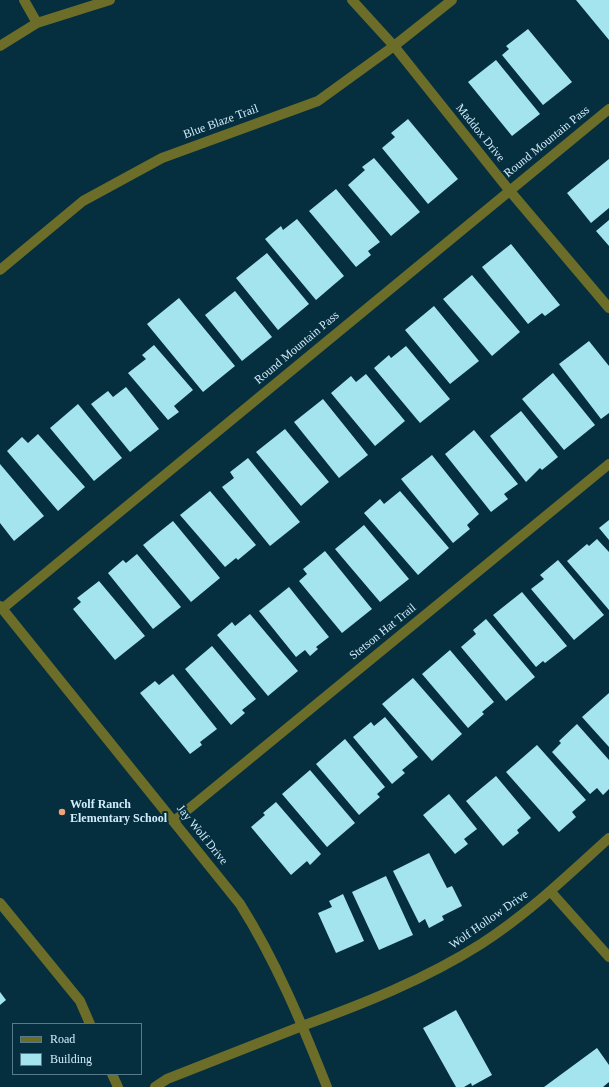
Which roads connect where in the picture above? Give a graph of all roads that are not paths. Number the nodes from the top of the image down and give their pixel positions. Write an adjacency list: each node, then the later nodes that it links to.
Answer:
1 (24, 0): 5 (street)
2 (110, 0): 5 (street)
3 (352, 0): 7 (street, Maddox Drive)
4 (452, 0): 7 (street, Blue Blaze Trail)
5 (37, 23): 6 (street)
6 (0, 46)
7 (394, 46): 9 (street, Maddox Drive); 10 (street, Blue Blaze Trail)
8 (609, 109): 9 (street, Round Mountain Pass)
9 (509, 190): 11 (street, Maddox Drive); 13 (street, Round Mountain Pass)
10 (0, 270)
11 (609, 308)
12 (609, 464): 14 (street, Stetson Hat Trail)
13 (1, 609): 14 (street, Jay Wolf Drive)
14 (174, 821): 20 (street, Jay Wolf Drive)
15 (609, 838): 16 (street, Wolf Hollow Drive)
16 (551, 892): 18 (street); 20 (street, Wolf Hollow Drive)
17 (0, 903): 19 (street)
18 (609, 957)
19 (90, 1023)
20 (302, 1026): 23 (street, Wolf Hollow Drive); 24 (street, Jay Wolf Drive)
21 (112, 1075): 22 (street)
22 (118, 1087)
23 (155, 1087)
24 (327, 1087)

